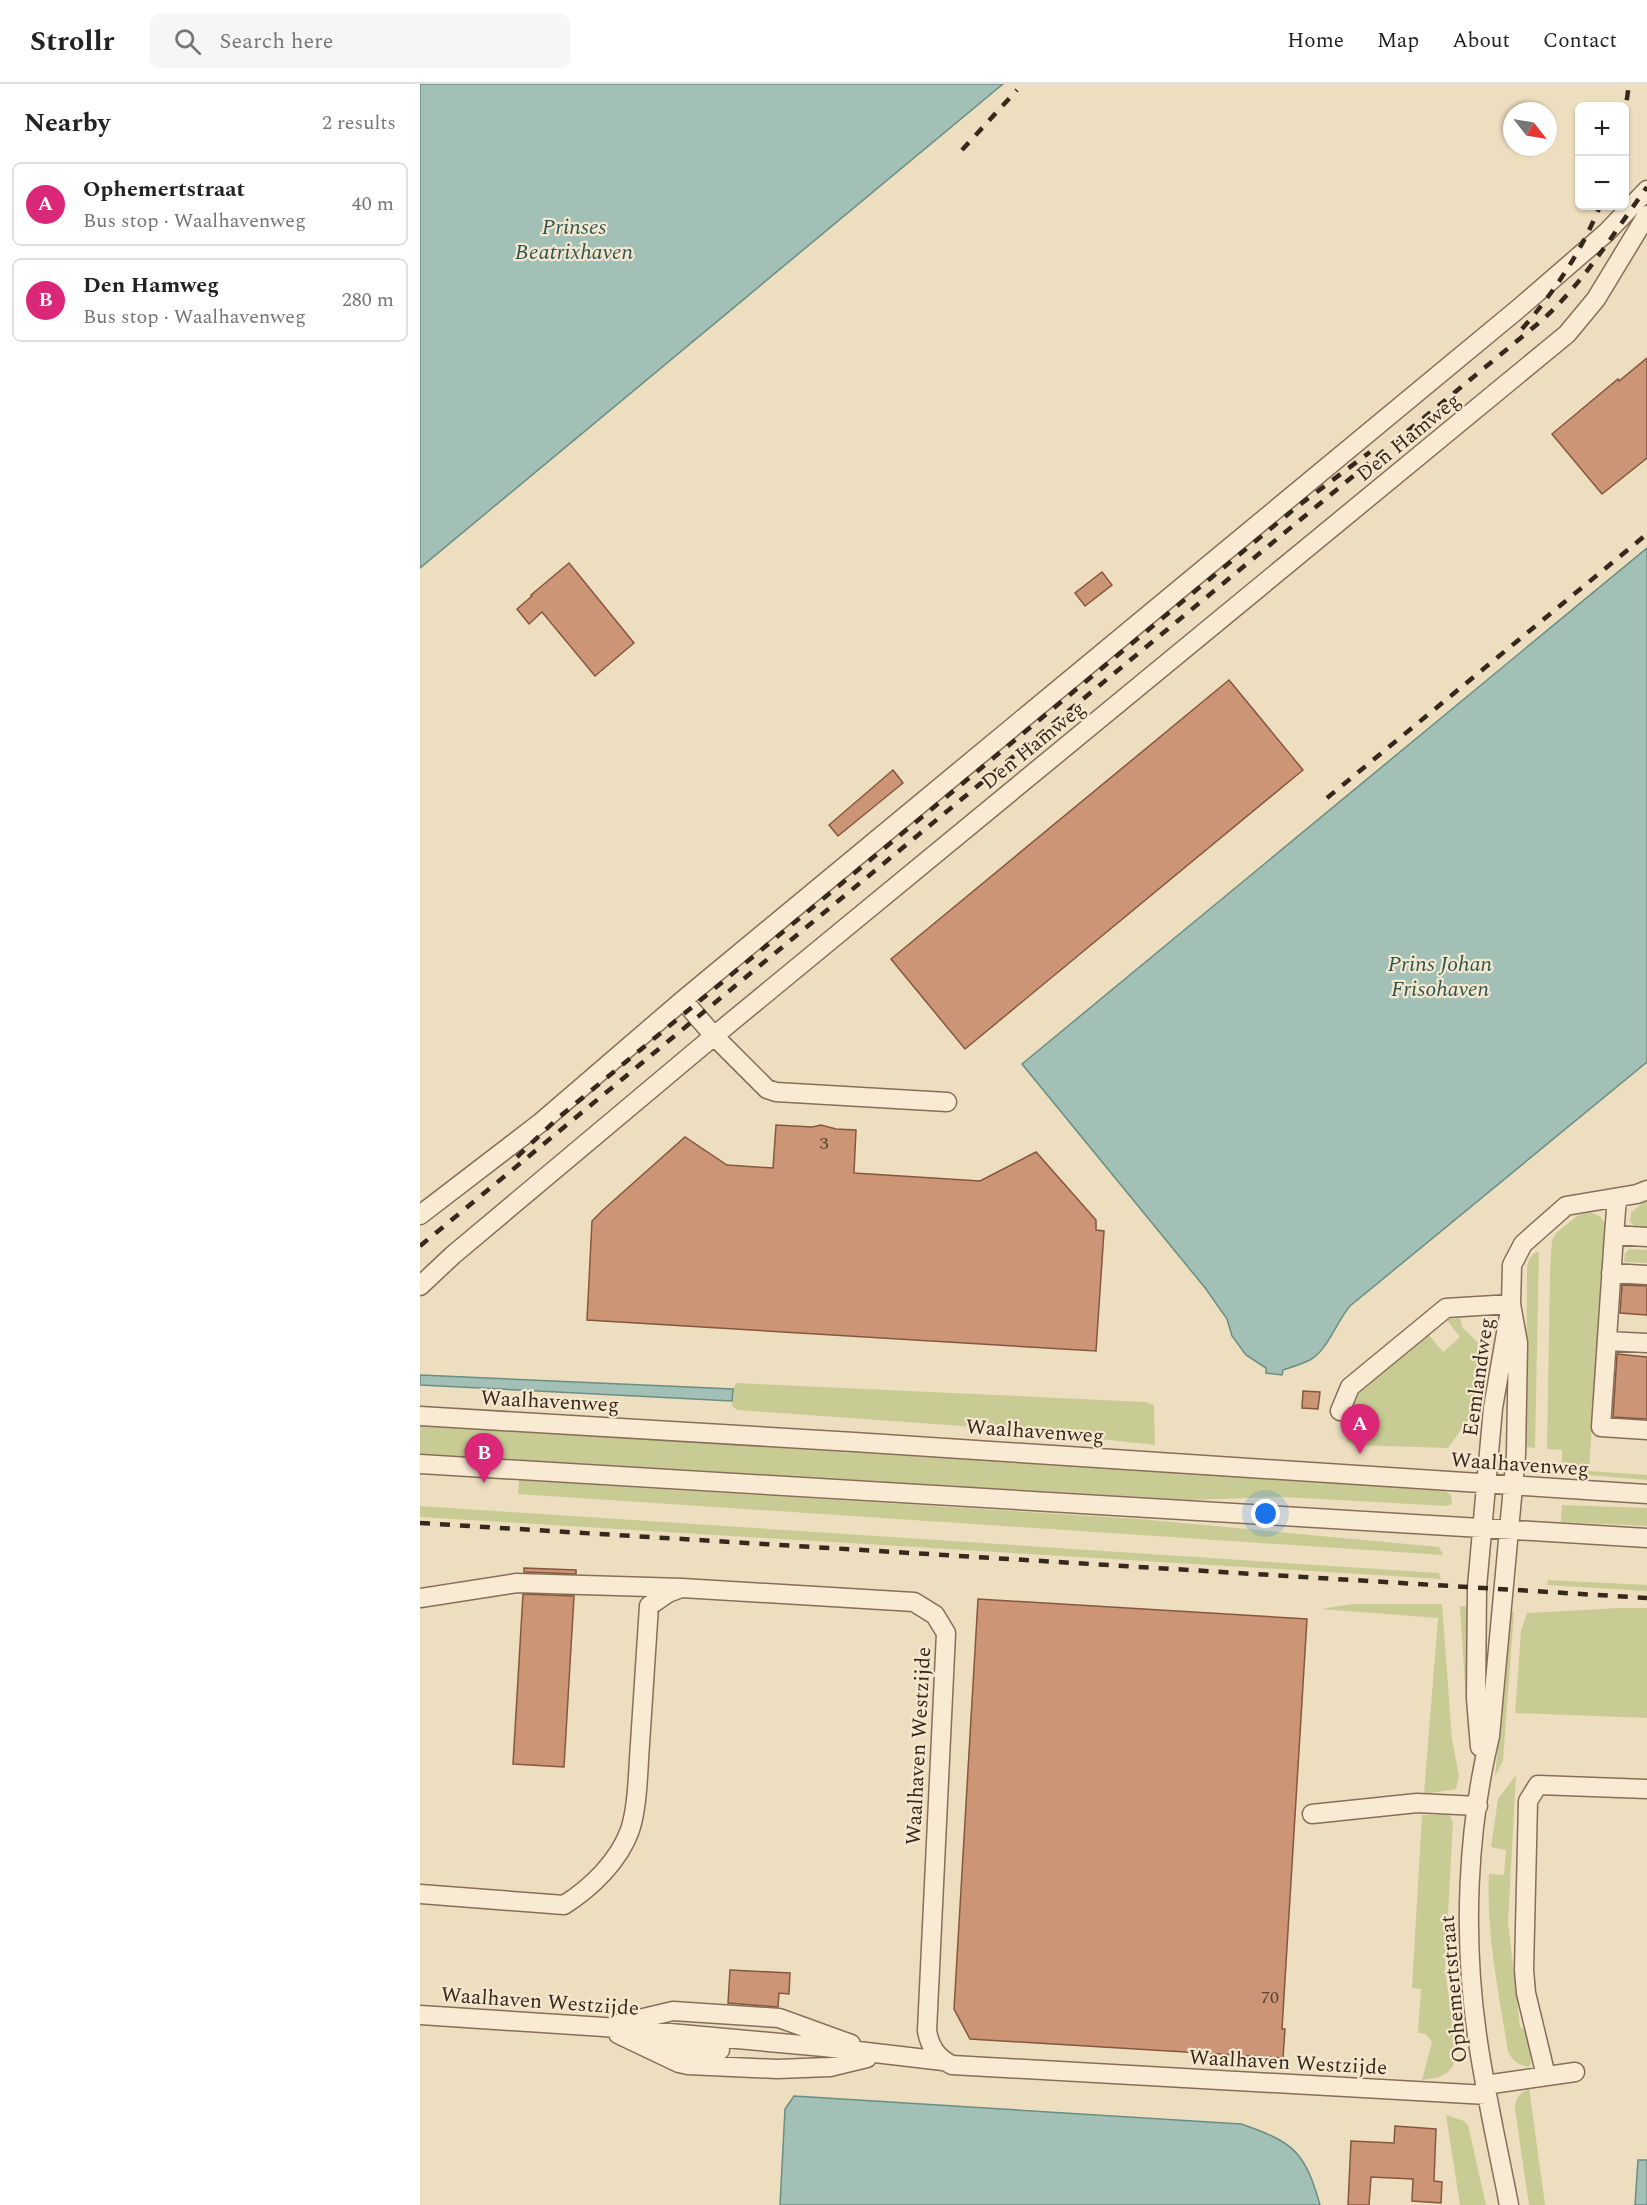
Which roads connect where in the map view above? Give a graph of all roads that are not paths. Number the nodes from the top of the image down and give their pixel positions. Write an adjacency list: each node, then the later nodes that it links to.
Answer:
1 (1647, 190): 3 (street, Den Hamweg)
2 (1647, 215): 4 (street, Den Hamweg)
3 (683, 1000): 4 (street); 8 (street, Den Hamweg)
4 (714, 1036): 5 (street); 13 (street, Den Hamweg)
5 (947, 1102)
6 (1647, 1190): 7 (street, Eemlandweg)
7 (1617, 1198): 9 (street); 14 (street, Eemlandweg)
8 (420, 1215)
9 (1614, 1235): 10 (street); 11 (street)
10 (1647, 1237)
11 (1611, 1273): 12 (street); 15 (street)
12 (1647, 1275)
13 (420, 1286)
14 (1511, 1304): 17 (street); 21 (street, Eemlandweg); 22 (street, Eemlandweg)
15 (1607, 1341): 16 (street); 19 (street)
16 (1647, 1343)
17 (1340, 1411)
18 (420, 1416): 21 (street, Waalhavenweg)
19 (1647, 1430)
20 (420, 1464): 24 (street)
21 (1487, 1485): 22 (street, Waalhavenweg); 24 (street, Eemlandweg)
22 (1513, 1486): 23 (street, Waalhavenweg); 25 (street, Eemlandweg)
23 (1647, 1494)
24 (1482, 1527): 25 (street); 29 (street, Ophemertstraat)
25 (1509, 1530): 26 (street); 29 (street, Ophemertstraat)
26 (1647, 1538)
27 (682, 1587): 28 (street, Waalhaven Westzijde); 33 (street); 37 (street, Waalhaven Westzijde)
28 (420, 1598)
29 (1482, 1767): 31 (street, Ophemertstraat)
30 (1647, 1790): 39 (street)
31 (1478, 1806): 32 (street); 40 (street, Ophemertstraat)
32 (1312, 1814)
33 (420, 1894)
34 (420, 2015): 35 (street, Waalhaven Westzijde)
35 (604, 2027): 36 (street, Waalhaven Westzijde); 36 (street); 36 (street)
36 (881, 2055): 37 (street, Waalhaven Westzijde)
37 (944, 2061): 40 (street, Waalhaven Westzijde)
38 (1575, 2072): 39 (street, Waalhaven Westzijde)
39 (1546, 2076): 40 (street, Waalhaven Westzijde)
40 (1486, 2090): 41 (street, Ophemertstraat)
41 (1509, 2205)

